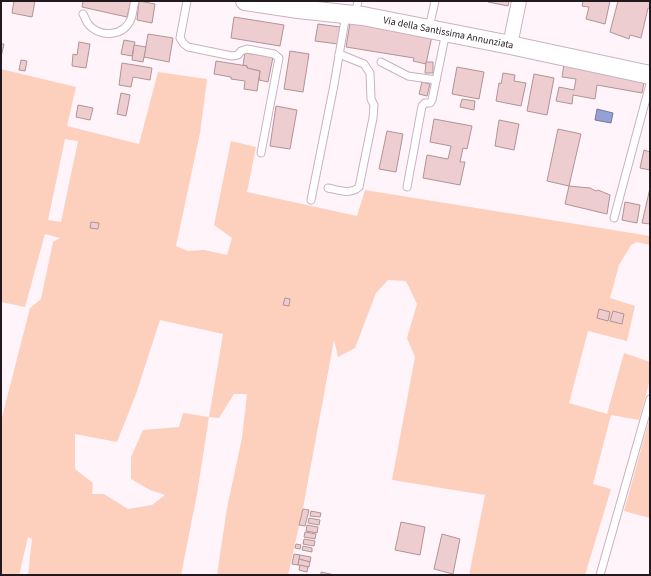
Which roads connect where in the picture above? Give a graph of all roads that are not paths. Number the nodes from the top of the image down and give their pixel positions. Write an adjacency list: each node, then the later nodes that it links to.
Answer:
1 (135, 1): 7 (lane)
2 (187, 1): 15 (lane)
3 (245, 1): 6 (street, Via della Santissima Annunziata)
4 (435, 1): 8 (lane)
5 (519, 1): 9 (street)
6 (353, 10): 8 (street, Via della Santissima Annunziata); 10 (lane)
7 (83, 14)
8 (437, 30): 9 (street, Via della Santissima Annunziata); 13 (lane)
9 (510, 45): 12 (street, Via della Santissima Annunziata)
10 (339, 54): 17 (lane); 18 (lane)
11 (381, 62): 13 (lane)
12 (650, 75)
13 (436, 80): 16 (lane)
14 (650, 84): 19 (lane)
15 (261, 153)
16 (407, 187)
17 (328, 188)
18 (311, 200)
19 (614, 218)
20 (650, 399): 21 (lane)
21 (600, 575)

